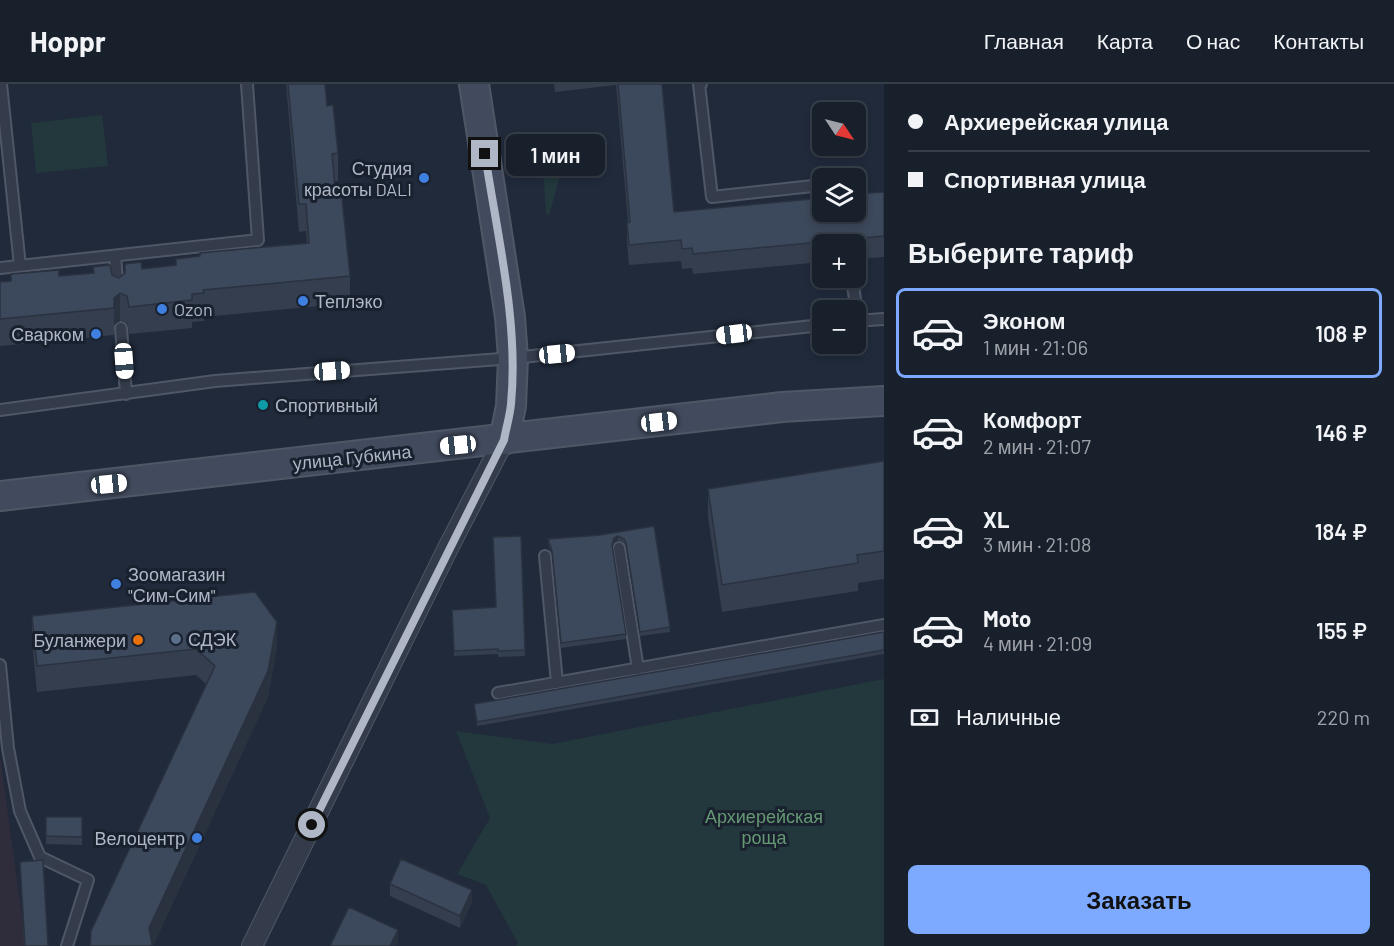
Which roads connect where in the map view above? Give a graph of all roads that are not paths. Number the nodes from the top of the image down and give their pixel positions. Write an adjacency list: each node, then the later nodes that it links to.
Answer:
1 (1, 84): 7 (lane)
2 (247, 84): 6 (lane)
3 (474, 84): 14 (main road)
4 (701, 84): 5 (lane)
5 (812, 187)
6 (114, 256): 7 (lane); 9 (lane)
7 (20, 266): 8 (lane)
8 (0, 268)
9 (118, 298)
10 (884, 319): 11 (lane)
11 (866, 320)
12 (812, 326): 14 (lane)
13 (121, 328): 15 (lane)
14 (513, 358): 15 (lane); 18 (main road)
15 (126, 394): 17 (lane)
16 (884, 400): 18 (main road, улица Губкина)
17 (0, 410)
18 (504, 440): 19 (main road, улица Губкина); 28 (street)
19 (0, 496)
20 (619, 548): 24 (lane)
21 (545, 555): 25 (lane)
22 (884, 625): 24 (lane)
23 (0, 665): 27 (lane)
24 (638, 669): 25 (lane)
25 (557, 683): 26 (lane)
26 (498, 693)
27 (67, 946)
28 (252, 946)

